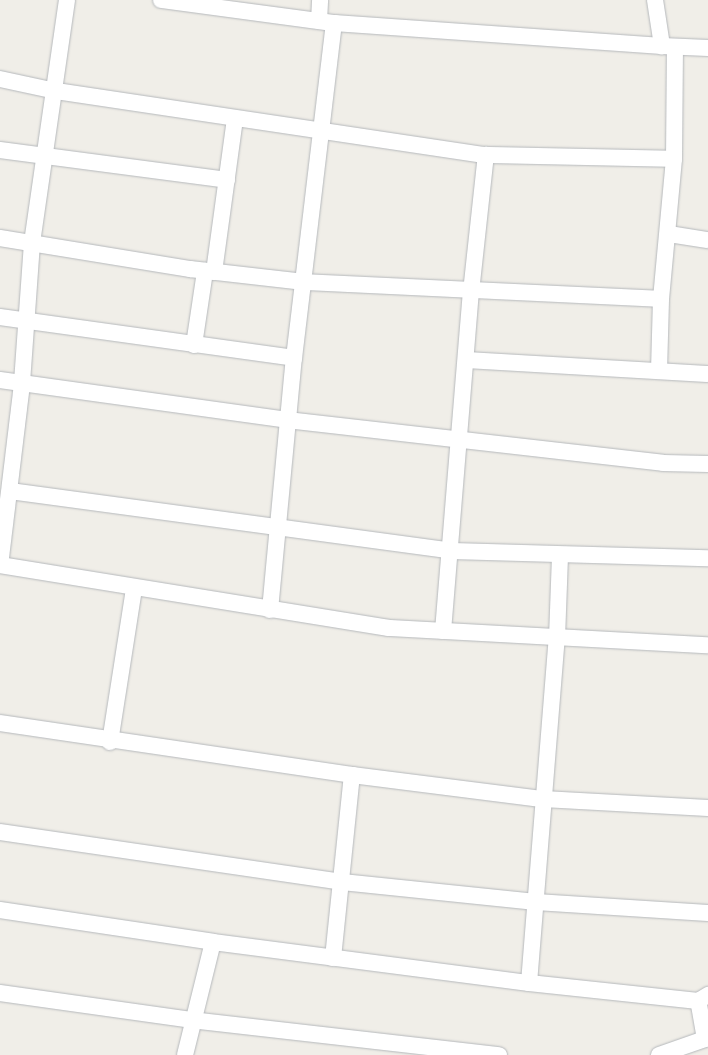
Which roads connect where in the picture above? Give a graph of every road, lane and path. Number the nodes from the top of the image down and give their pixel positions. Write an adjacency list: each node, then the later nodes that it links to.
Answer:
1 (67, 0): 9 (street)
2 (160, 0): 5 (street)
3 (320, 0): 5 (street)
4 (655, 0): 6 (street)
5 (326, 22): 6 (street); 11 (street)
6 (669, 47): 7 (street); 15 (street)
7 (708, 48)
8 (0, 79): 9 (street)
9 (56, 91): 10 (street); 14 (street)
10 (235, 118): 11 (street); 16 (street)
11 (320, 131): 13 (street); 22 (street)
12 (0, 150): 14 (street)
13 (486, 155): 15 (street); 23 (street)
14 (44, 157): 16 (street); 20 (street)
15 (674, 159): 17 (street)
16 (227, 180): 21 (street)
17 (669, 234): 19 (street); 24 (street)
18 (0, 238): 20 (street)
19 (708, 240)
20 (32, 243): 21 (street); 26 (street)
21 (210, 271): 22 (street); 27 (street)
22 (304, 282): 23 (street); 28 (street)
23 (471, 292): 24 (street); 29 (street)
24 (661, 299): 30 (street)
25 (0, 317): 26 (street)
26 (26, 321): 27 (street); 33 (street)
27 (194, 345): 28 (street)
28 (294, 358): 34 (street)
29 (466, 360): 30 (street); 35 (street)
30 (659, 371): 31 (street)
31 (708, 374)
32 (0, 380): 33 (street)
33 (22, 384): 34 (street); 37 (street)
34 (287, 420): 35 (street); 38 (street)
35 (459, 438): 36 (street); 39 (street)
36 (708, 464)
37 (10, 491): 38 (street); 42 (street)
38 (277, 528): 39 (street); 43 (street)
39 (451, 551): 40 (street); 44 (street)
40 (560, 555): 41 (street); 45 (street)
41 (708, 558)
42 (134, 588): 43 (street); 48 (street)
43 (270, 610): 44 (street)
44 (442, 631): 45 (street)
45 (557, 638): 46 (street); 50 (street)
46 (708, 645)
47 (0, 724): 48 (street)
48 (110, 742): 49 (street)
49 (352, 775): 50 (street); 53 (street)
50 (543, 799): 51 (street); 54 (street)
51 (708, 808)
52 (0, 832): 53 (street)
53 (342, 882): 54 (street); 58 (street)
54 (536, 902): 56 (street); 59 (street)
55 (0, 910): 57 (street)
56 (708, 913)
57 (213, 942): 58 (street); 62 (street)
58 (333, 958): 59 (street)
59 (529, 983): 61 (street)
60 (0, 993): 62 (street)
61 (703, 998): 63 (street)
62 (192, 1020): 64 (street); 65 (street)
63 (706, 1039): 66 (street)
64 (185, 1055)
65 (499, 1055)
66 (659, 1055)

